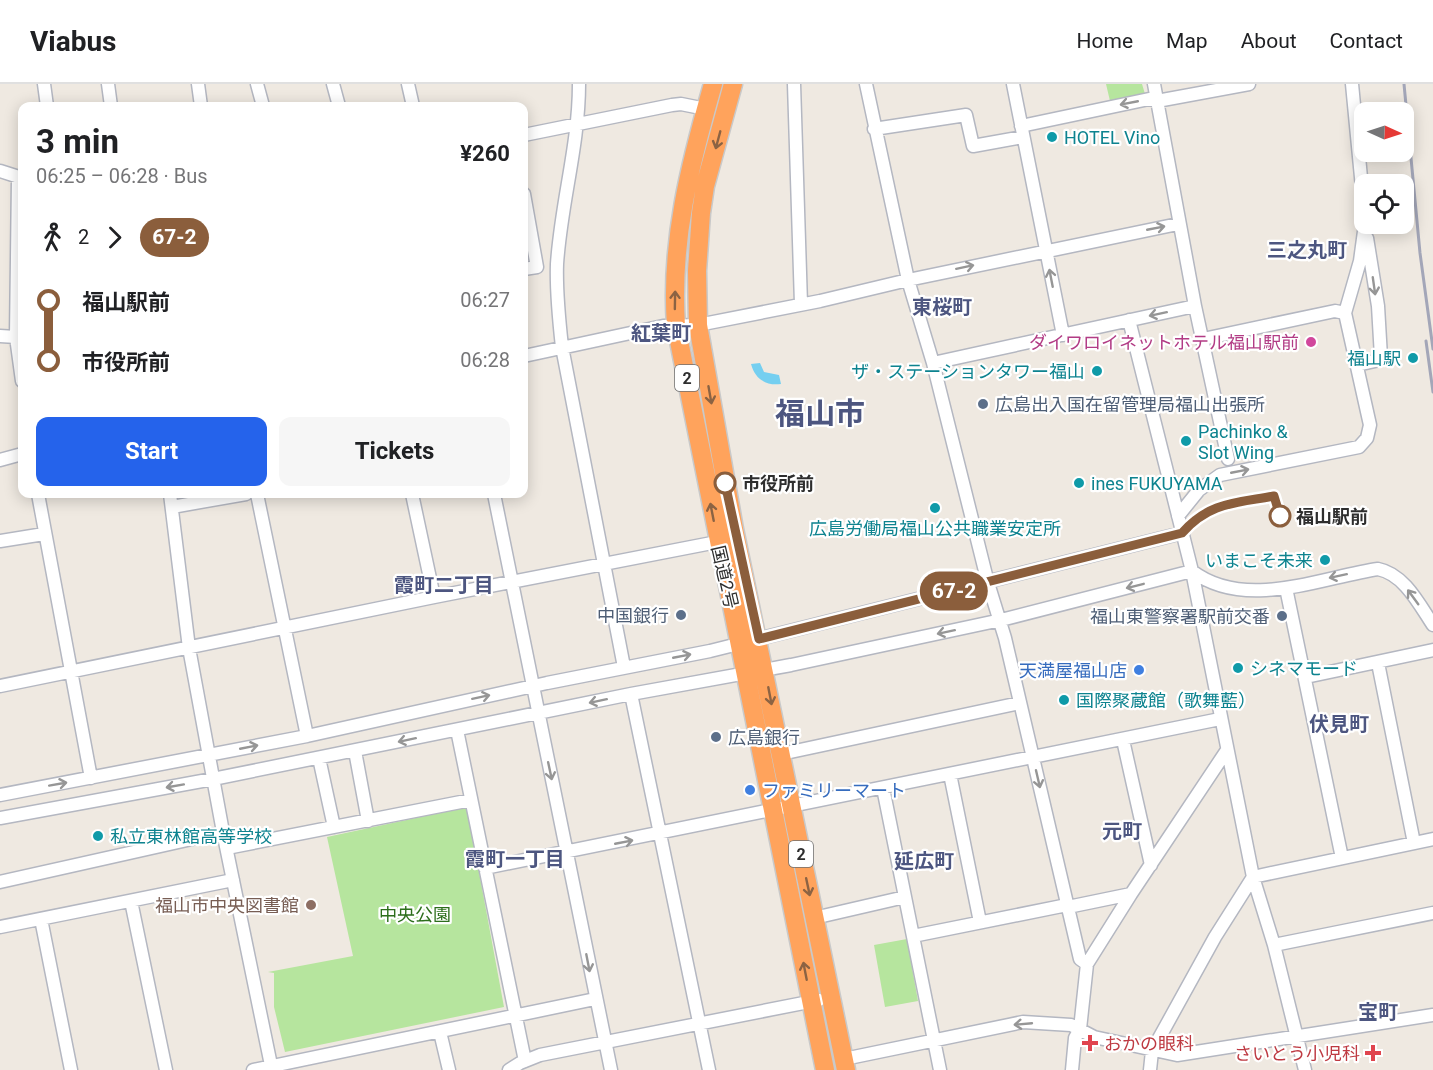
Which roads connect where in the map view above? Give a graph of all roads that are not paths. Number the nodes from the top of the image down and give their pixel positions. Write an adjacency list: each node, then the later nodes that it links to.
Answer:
1 (44, 84): 17 (street)
2 (108, 84): 18 (street)
3 (198, 84): 19 (street)
4 (257, 84): 20 (street)
5 (333, 84): 21 (street)
6 (408, 84): 22 (street)
7 (579, 84): 24 (street)
8 (713, 84): 23 (highway, 国道2号 / 2)
9 (734, 84): 43 (highway, 国道2号 / 2, one-way to 43)
10 (794, 84): 39 (street)
11 (866, 84): 25 (street)
12 (1013, 84): 26 (street)
13 (1154, 84): 16 (street)
14 (1243, 84): 16 (street)
15 (1352, 84): 29 (street)
16 (1157, 100): 26 (street, one-way to 26); 32 (street)
17 (47, 102)
18 (110, 102)
19 (200, 102)
20 (262, 102)
21 (338, 102)
22 (412, 102)
23 (706, 110): 24 (street); 44 (highway, 国道2号 / 2, one-way to 23)
24 (577, 126): 27 (street); 49 (street)
25 (874, 129): 26 (street); 38 (street)
26 (1022, 132): 35 (street)
27 (528, 134)
28 (0, 171): 30 (street)
29 (1360, 174)
30 (18, 177)
31 (528, 216): 37 (street)
32 (1178, 224): 35 (street, one-way to 32); 40 (street)
33 (1364, 234): 41 (street)
34 (1367, 234): 53 (street, one-way to 53)
35 (1046, 251): 38 (street, one-way to 35); 45 (street, one-way to 35)
36 (18, 258): 47 (street)
37 (528, 268)
38 (908, 279): 39 (street); 52 (street)
39 (801, 304): 43 (street)
40 (1196, 306): 42 (street, one-way to 42); 48 (street)
41 (1345, 312): 48 (street); 53 (street)
42 (1129, 320): 45 (street); 64 (street)
43 (698, 325): 44 (street); 78 (highway, 国道2号 / 2, one-way to 78)
44 (676, 326): 49 (street); 68 (highway, 国道2号 / 2, one-way to 44)
45 (1063, 335): 52 (street)
46 (0, 336): 47 (street)
47 (16, 337): 50 (street)
48 (1203, 339): 55 (street)
49 (562, 347): 51 (street); 69 (street)
50 (18, 352)
51 (528, 355)
52 (933, 363): 72 (street)
53 (1358, 365): 64 (street, one-way to 53)
54 (18, 455): 56 (street)
55 (1228, 459)
56 (0, 460)
57 (39, 498): 66 (street)
58 (171, 498): 63 (street)
59 (223, 498): 63 (street)
60 (258, 498): 77 (street)
61 (413, 498): 74 (street)
62 (495, 498): 71 (street)
63 (172, 507): 80 (street)
64 (1178, 516): 65 (street)
65 (1182, 533): 70 (street); 72 (street)
66 (44, 534): 67 (street); 85 (street)
67 (0, 541)
68 (717, 542): 69 (street); 79 (highway, 国道2号 / 2)
69 (604, 565): 71 (street); 83 (street)
70 (1192, 571): 73 (street); 75 (street, one-way to 75); 93 (street)
71 (512, 582): 74 (street); 89 (street)
72 (988, 583): 75 (street); 78 (street)
73 (1286, 588): 76 (street, one-way to 73); 87 (street)
74 (434, 597): 77 (street)
75 (1000, 620): 84 (street, one-way to 84); 91 (street)
76 (1433, 625)
77 (285, 627): 80 (street); 95 (street)
78 (759, 639): 79 (street); 84 (highway, 国道2号 / 2)
79 (739, 644): 83 (street, one-way to 79); 86 (highway, 国道2号 / 2)
80 (189, 648): 85 (street); 99 (street)
81 (1433, 650): 82 (street)
82 (1378, 663): 87 (street); 116 (street)
83 (624, 667): 89 (street)
84 (764, 669): 86 (street); 100 (highway, 国道2号 / 2, one-way to 100)
85 (71, 672): 88 (street); 104 (street)
86 (746, 672): 90 (street); 109 (highway, 国道2号 / 2)
87 (1306, 677): 119 (street)
88 (0, 686)
89 (531, 686): 92 (street); 95 (street, one-way to 89)
90 (631, 694): 92 (street, one-way to 92); 114 (street)
91 (1020, 703): 100 (street); 101 (street)
92 (538, 714): 94 (street); 118 (street, one-way to 118)
93 (1220, 719): 96 (street); 97 (street)
94 (457, 730): 98 (street, one-way to 98); 108 (street)
95 (308, 736): 99 (street, one-way to 95)
96 (1123, 740): 101 (street); 120 (street)
97 (1227, 750): 120 (street); 122 (street)
98 (355, 751): 102 (street); 111 (street)
99 (208, 754): 104 (street); 105 (street)
100 (781, 754): 109 (highway, 国道2号 / 2)
101 (1032, 756): 103 (street); 128 (street, one-way to 128)
102 (319, 758): 105 (street); 112 (street)
103 (950, 774): 106 (street); 132 (street)
104 (90, 778): 107 (street, one-way to 104)
105 (213, 779): 110 (street, one-way to 110); 113 (street)
106 (883, 788): 109 (street); 126 (street)
107 (0, 795)
108 (471, 800): 111 (street); 121 (street)
109 (783, 809): 114 (street); 130 (highway, 国道2号 / 2, one-way to 130); 139 (highway, 国道2号 / 2, one-way to 109)
110 (0, 818)
111 (368, 821): 112 (street)
112 (334, 827): 117 (street)
113 (223, 832): 117 (street); 124 (street)
114 (659, 835): 118 (street, one-way to 114); 142 (street)
115 (1433, 839): 116 (street)
116 (1414, 843): 119 (street)
117 (227, 848): 123 (street)
118 (566, 853): 121 (street); 138 (street, one-way to 138)
119 (1342, 858): 122 (street)
120 (1150, 865): 125 (street)
121 (485, 868): 141 (street)
122 (1253, 877): 135 (street); 148 (street)
123 (233, 880): 127 (street); 151 (street)
124 (0, 882)
125 (1131, 894): 128 (street); 136 (street)
126 (905, 897): 130 (street); 134 (street)
127 (131, 901): 131 (street); 153 (street)
128 (1068, 906): 132 (street); 136 (street)
129 (1433, 913): 135 (street)
130 (814, 918): 137 (highway, 国道2号 / 2)
131 (41, 919): 133 (street); 152 (street)
132 (980, 922): 134 (street)
133 (0, 927)
134 (913, 936): 146 (street)
135 (1274, 945): 145 (street)
136 (1088, 964): 144 (street)
137 (832, 998): 139 (street); 149 (highway, 国道2号 / 2)
138 (595, 999): 141 (street); 147 (street)
139 (811, 1002): 142 (street); 158 (highway, 国道2号 / 2)
140 (1433, 1015): 145 (street)
141 (515, 1016): 143 (street); 150 (street)
142 (699, 1024): 147 (street); 157 (street)
143 (440, 1032): 151 (street); 155 (street)
144 (1078, 1034): 146 (street, one-way to 146); 148 (street); 160 (street)
145 (1297, 1037): 148 (street); 162 (street)
146 (934, 1040): 149 (street); 159 (street)
147 (606, 1042): 150 (street); 156 (street)
148 (1152, 1051): 161 (street)
149 (845, 1065)
150 (519, 1066)
151 (272, 1068): 154 (street)
152 (71, 1070)
153 (166, 1070)
154 (253, 1070)
155 (449, 1070)
156 (611, 1070)
157 (709, 1070)
158 (825, 1070)
159 (940, 1070)
160 (1072, 1070)
161 (1150, 1070)
162 (1305, 1070)

